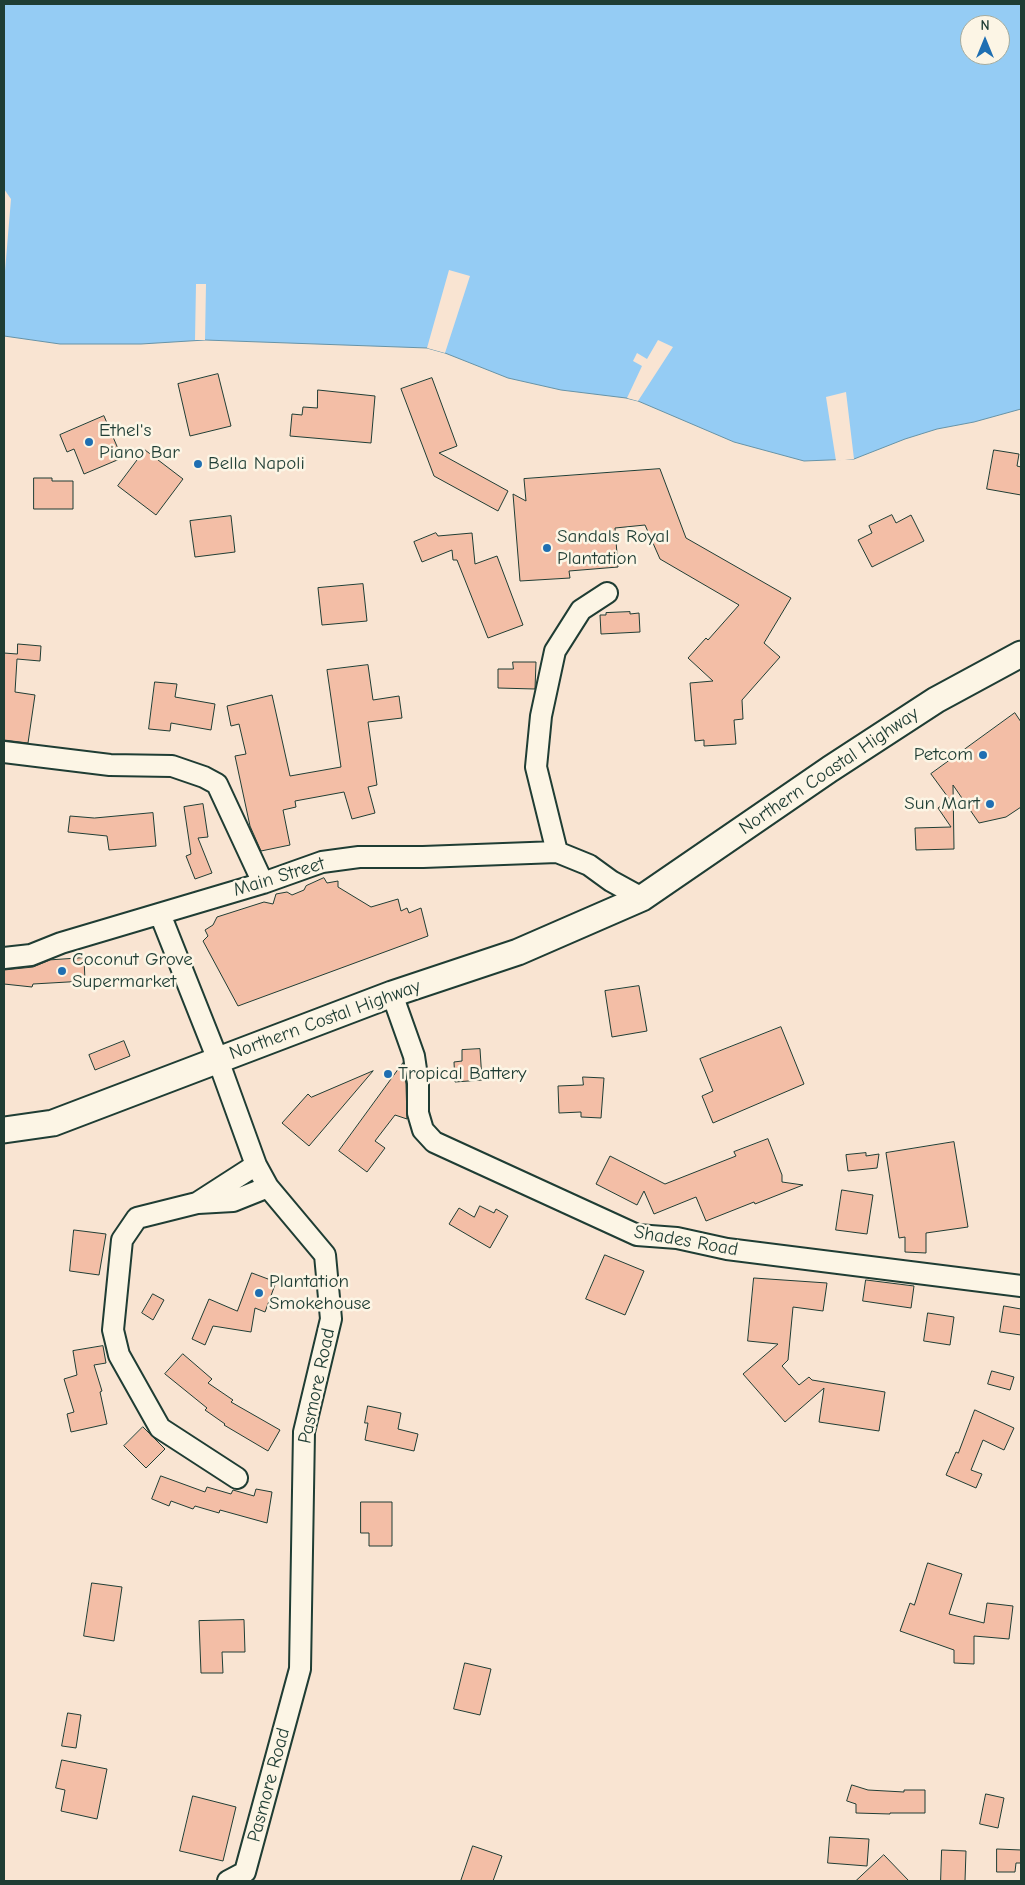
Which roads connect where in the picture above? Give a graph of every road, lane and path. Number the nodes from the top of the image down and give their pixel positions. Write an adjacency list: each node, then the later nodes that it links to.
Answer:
1 (607, 593): 4 (street)
2 (1021, 654): 6 (main road, Northern Coastal Highway)
3 (4, 752): 5 (street)
4 (557, 852): 5 (street, Main Street); 6 (street, Main Street)
5 (263, 883): 7 (street, Main Street)
6 (642, 898): 9 (main road, Northern Costal Highway)
7 (160, 914): 8 (street, Main Street); 10 (street, Pasmore Road)
8 (4, 958)
9 (392, 994): 10 (main road, Northern Costal Highway); 15 (street, Shades Road)
10 (218, 1060): 11 (main road, Northern Costal Highway); 12 (street, Pasmore Road)
11 (4, 1130)
12 (256, 1165): 13 (street, Pasmore Road); 14 (street)
13 (268, 1187): 14 (street); 17 (street, Pasmore Road)
14 (197, 1203): 16 (street)
15 (1021, 1286)
16 (237, 1478)
17 (228, 1881)

